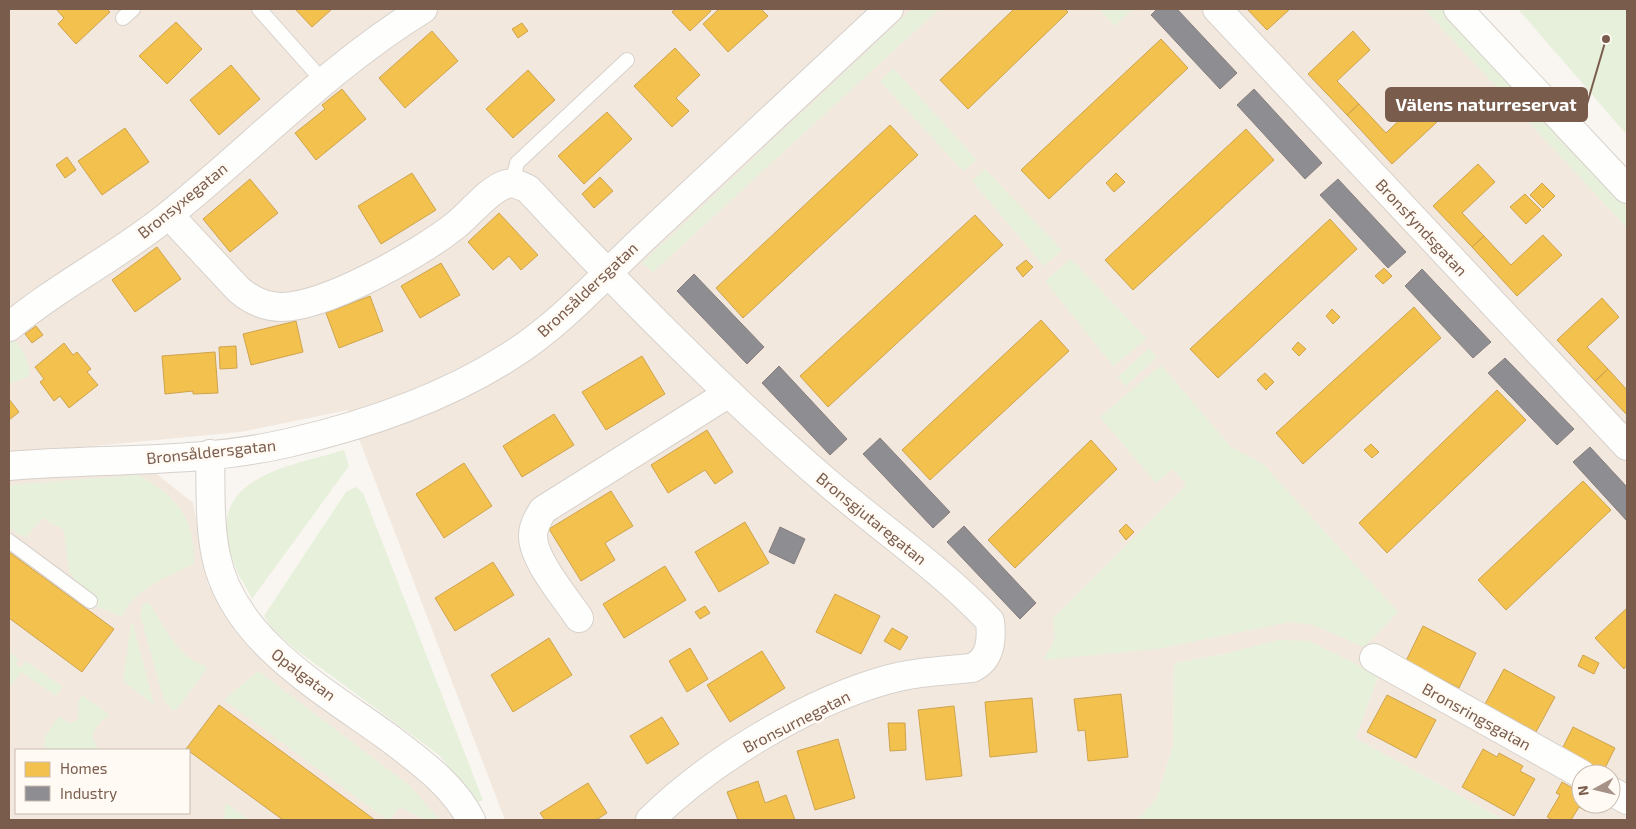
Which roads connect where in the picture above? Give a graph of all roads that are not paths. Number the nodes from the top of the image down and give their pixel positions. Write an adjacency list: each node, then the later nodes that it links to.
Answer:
1 (259, 9): 7 (lane)
2 (423, 9): 7 (street, Bronsyxegatan)
3 (889, 9): 11 (street, Bronsåldersgatan)
4 (1216, 9): 14 (street, Bronsfyndsgatan)
5 (1458, 9): 9 (street)
6 (627, 60): 8 (lane)
7 (323, 81): 10 (street, Bronsyxegatan)
8 (512, 184): 10 (street); 11 (street, Bronsgjutaregatan)
9 (1627, 188)
10 (169, 215): 12 (street, Bronsyxegatan)
11 (606, 273): 13 (street, Bronsgjutaregatan); 15 (street, Bronsåldersgatan)
12 (9, 327)
13 (729, 393): 19 (street); 20 (street, Bronsgjutaregatan)
14 (1627, 446)
15 (210, 454): 16 (street, Bronsåldersgatan); 23 (street, Opalgatan)
16 (9, 466)
17 (9, 541): 18 (lane)
18 (90, 601)
19 (579, 618)
20 (987, 654): 24 (street, Bronsurnegatan)
21 (1374, 658): 22 (street, Bronsringsgatan)
22 (1571, 768)
23 (472, 820)
24 (650, 820)

